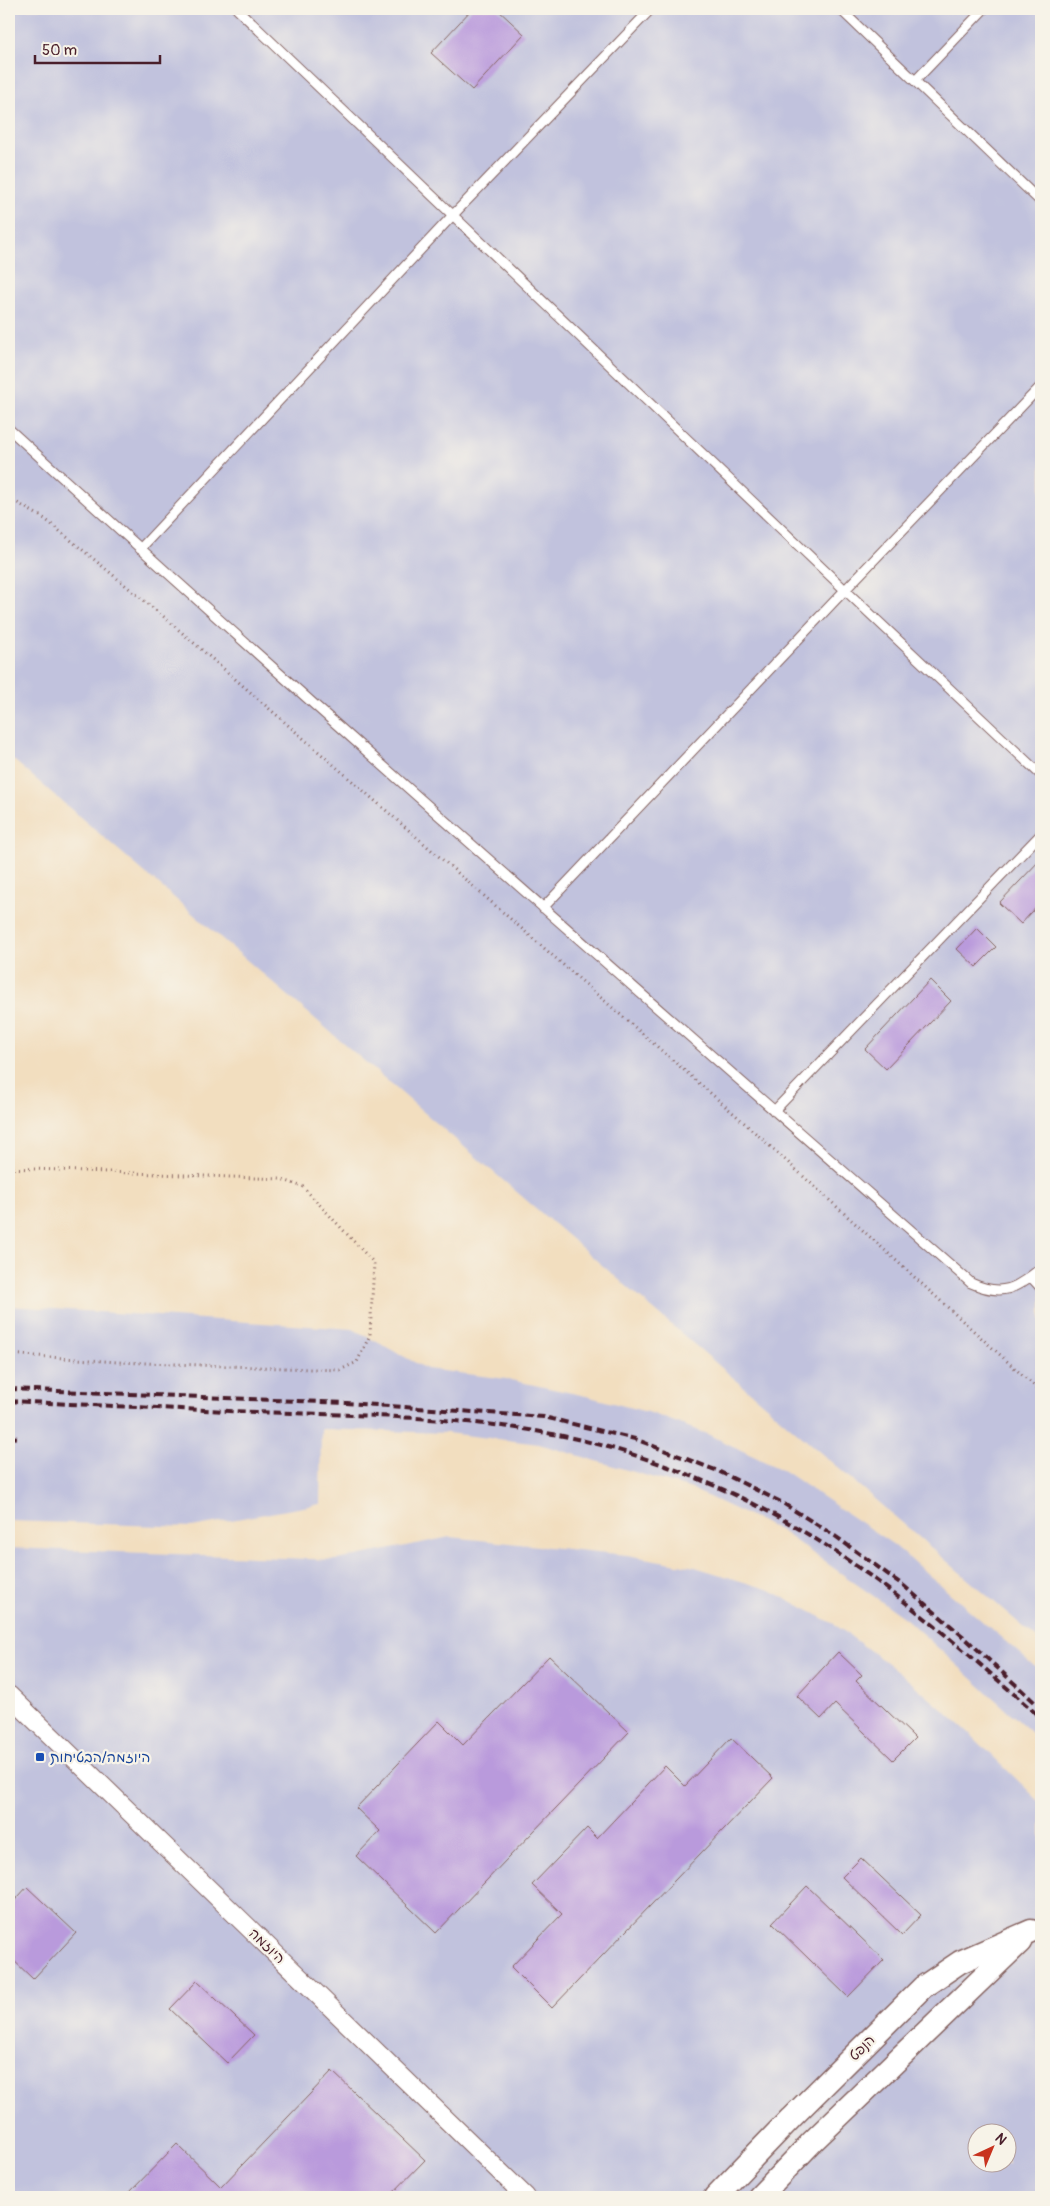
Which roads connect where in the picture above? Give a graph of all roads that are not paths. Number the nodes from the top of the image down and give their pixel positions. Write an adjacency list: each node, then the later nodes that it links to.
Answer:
1 (237, 9): 7 (lane)
2 (651, 9): 7 (lane)
3 (840, 9): 5 (lane)
4 (984, 9): 5 (lane)
5 (915, 81): 6 (lane)
6 (1041, 202)
7 (453, 215): 10 (lane); 11 (lane)
8 (1041, 386): 11 (lane)
9 (9, 429): 10 (lane)
10 (140, 549): 14 (lane)
11 (845, 590): 12 (lane); 14 (lane)
12 (1041, 775)
13 (1041, 834): 15 (lane)
14 (544, 908): 15 (lane)
15 (774, 1111): 17 (lane)
16 (1041, 1268): 17 (lane)
17 (1031, 1277): 18 (lane)
18 (1041, 1288)
19 (9, 1695): 21 (street, היוזמה)
20 (1036, 1929): 22 (street, הנפט); 23 (street, הנפט)
21 (526, 2197)
22 (715, 2197)
23 (759, 2197)

